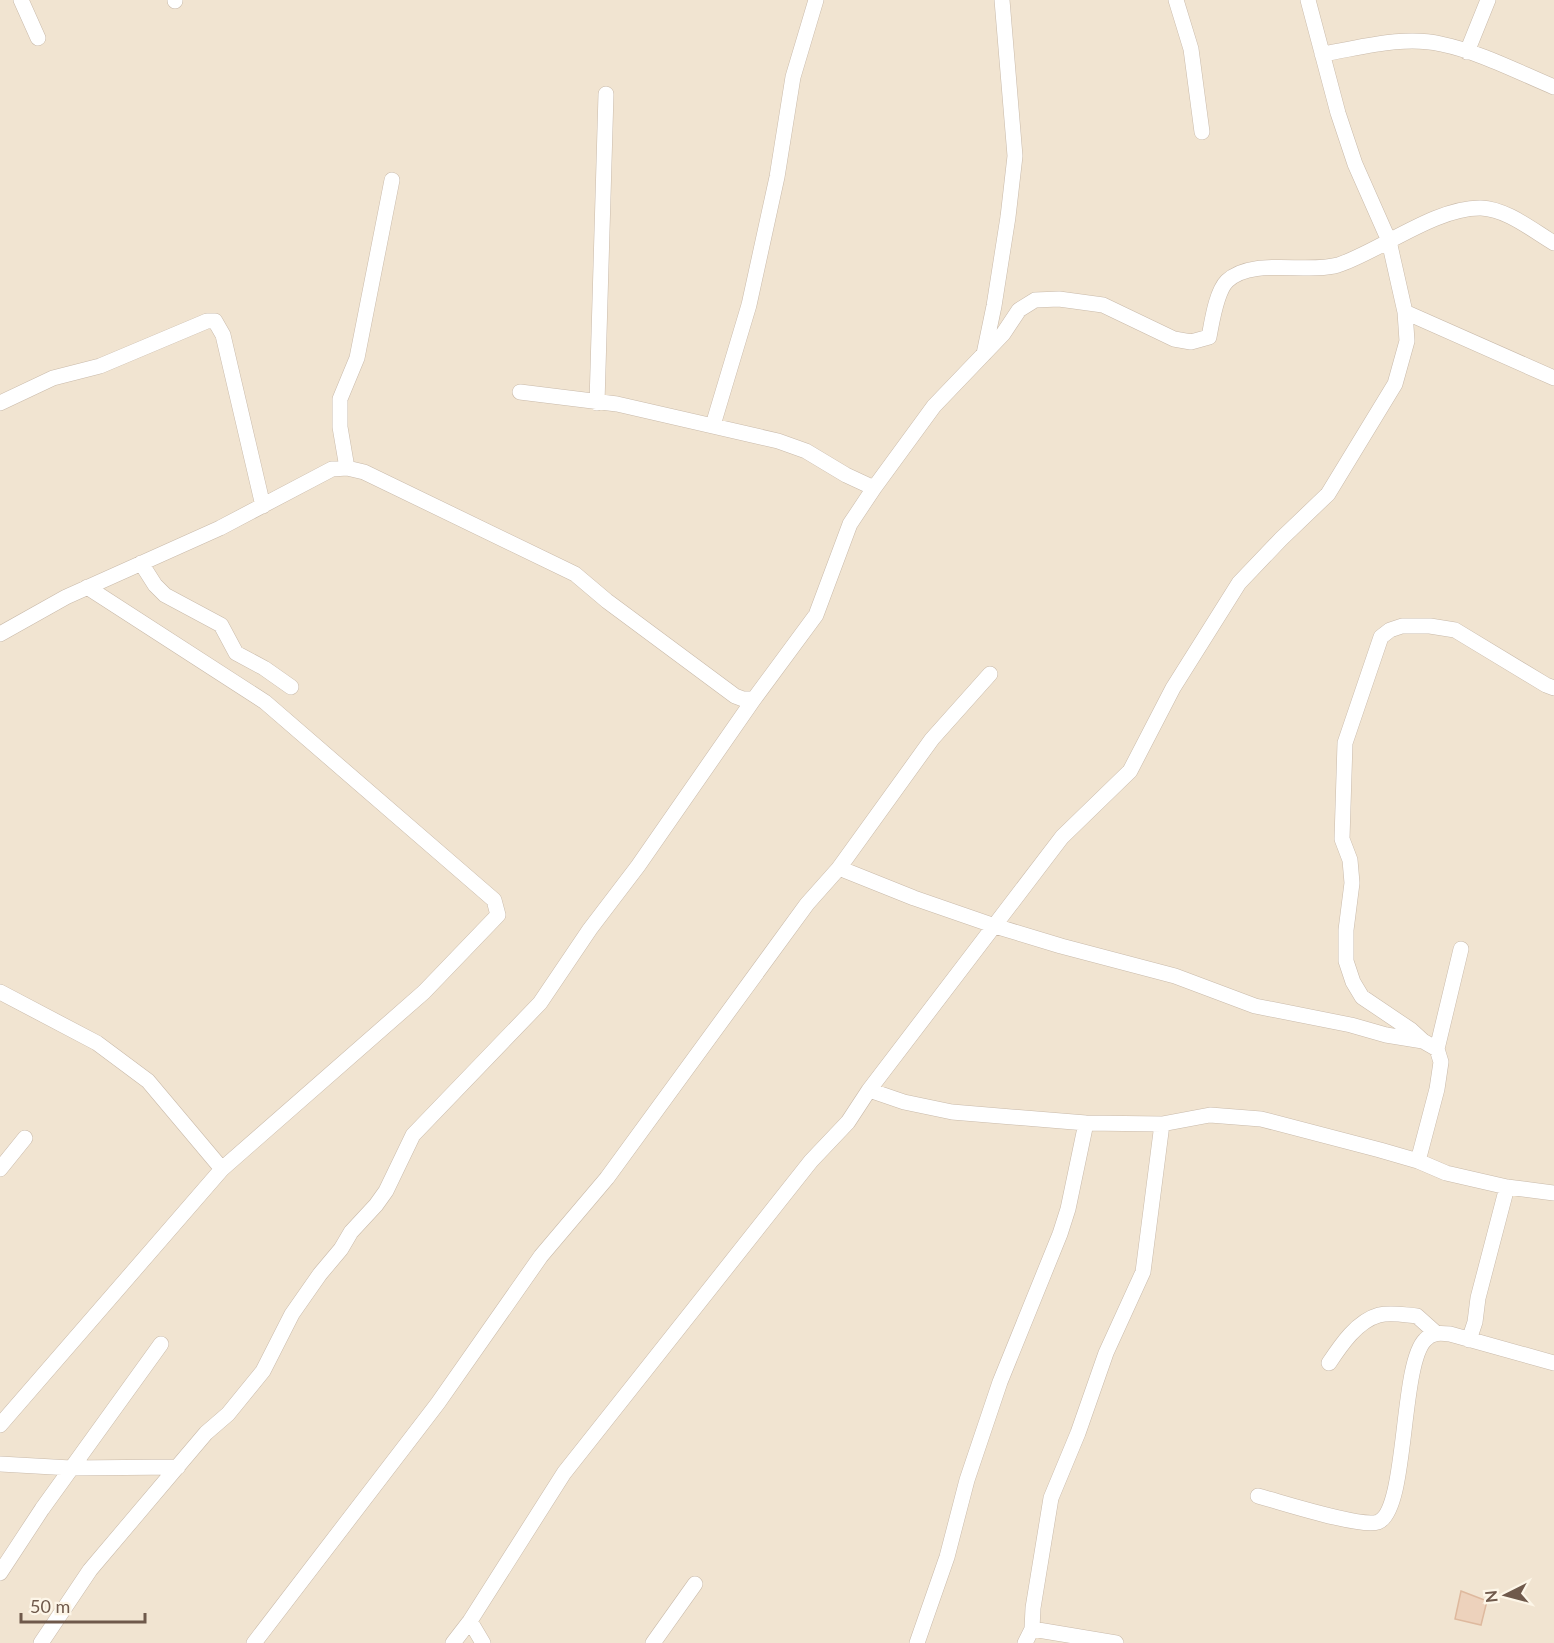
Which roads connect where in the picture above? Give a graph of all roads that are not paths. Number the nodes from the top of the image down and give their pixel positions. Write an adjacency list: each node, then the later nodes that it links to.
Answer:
1 (21, 0): 7 (street)
2 (816, 0): 22 (street)
3 (1002, 0): 17 (street)
4 (1176, 0): 12 (street)
5 (1308, 0): 9 (street)
6 (1488, 0): 8 (street)
7 (38, 39)
8 (1467, 52): 9 (street); 10 (street)
9 (1322, 54): 14 (street)
10 (1554, 87)
11 (606, 94): 21 (street)
12 (1202, 132)
13 (392, 180): 23 (street)
14 (1389, 241): 15 (street); 16 (street); 17 (street)
15 (1554, 243)
16 (1405, 312): 18 (street); 34 (street)
17 (984, 354): 24 (street)
18 (1554, 378)
19 (520, 392): 21 (street)
20 (0, 403): 25 (street)
21 (597, 403): 22 (street)
22 (713, 425): 24 (street)
23 (347, 468): 25 (street); 32 (street)
24 (874, 488): 32 (street)
25 (263, 506): 26 (street)
26 (141, 563): 27 (street); 30 (street)
27 (87, 587): 28 (street); 45 (street)
28 (0, 634)
29 (990, 674): 33 (street)
30 (291, 687)
31 (1554, 688): 37 (street)
32 (754, 699): 55 (street)
33 (839, 867): 34 (street); 63 (street)
34 (995, 926): 37 (street); 39 (street)
35 (1461, 949): 38 (street)
36 (0, 992): 45 (street)
37 (1423, 1041): 38 (street)
38 (1437, 1049): 43 (street)
39 (869, 1090): 40 (street); 60 (street)
40 (1086, 1123): 41 (street); 67 (street)
41 (1162, 1124): 43 (street); 61 (street)
42 (25, 1138): 44 (street)
43 (1418, 1161): 46 (street)
44 (0, 1169)
45 (222, 1169): 53 (street)
46 (1507, 1187): 47 (street); 49 (street)
47 (1554, 1193)
48 (1436, 1333): 49 (street); 51 (street); 57 (street)
49 (1469, 1340): 52 (street)
50 (161, 1344): 56 (street)
51 (1329, 1363)
52 (1554, 1363)
53 (0, 1425)
54 (0, 1464): 56 (street)
55 (178, 1467): 56 (street); 62 (street)
56 (71, 1468): 58 (street)
57 (1258, 1496)
58 (0, 1573)
59 (695, 1584): 66 (street)
60 (470, 1621): 64 (street); 65 (street)
61 (1028, 1636): 68 (street)
62 (41, 1643)
63 (254, 1643)
64 (453, 1643)
65 (483, 1643)
66 (653, 1643)
67 (917, 1643)
68 (1116, 1643)

